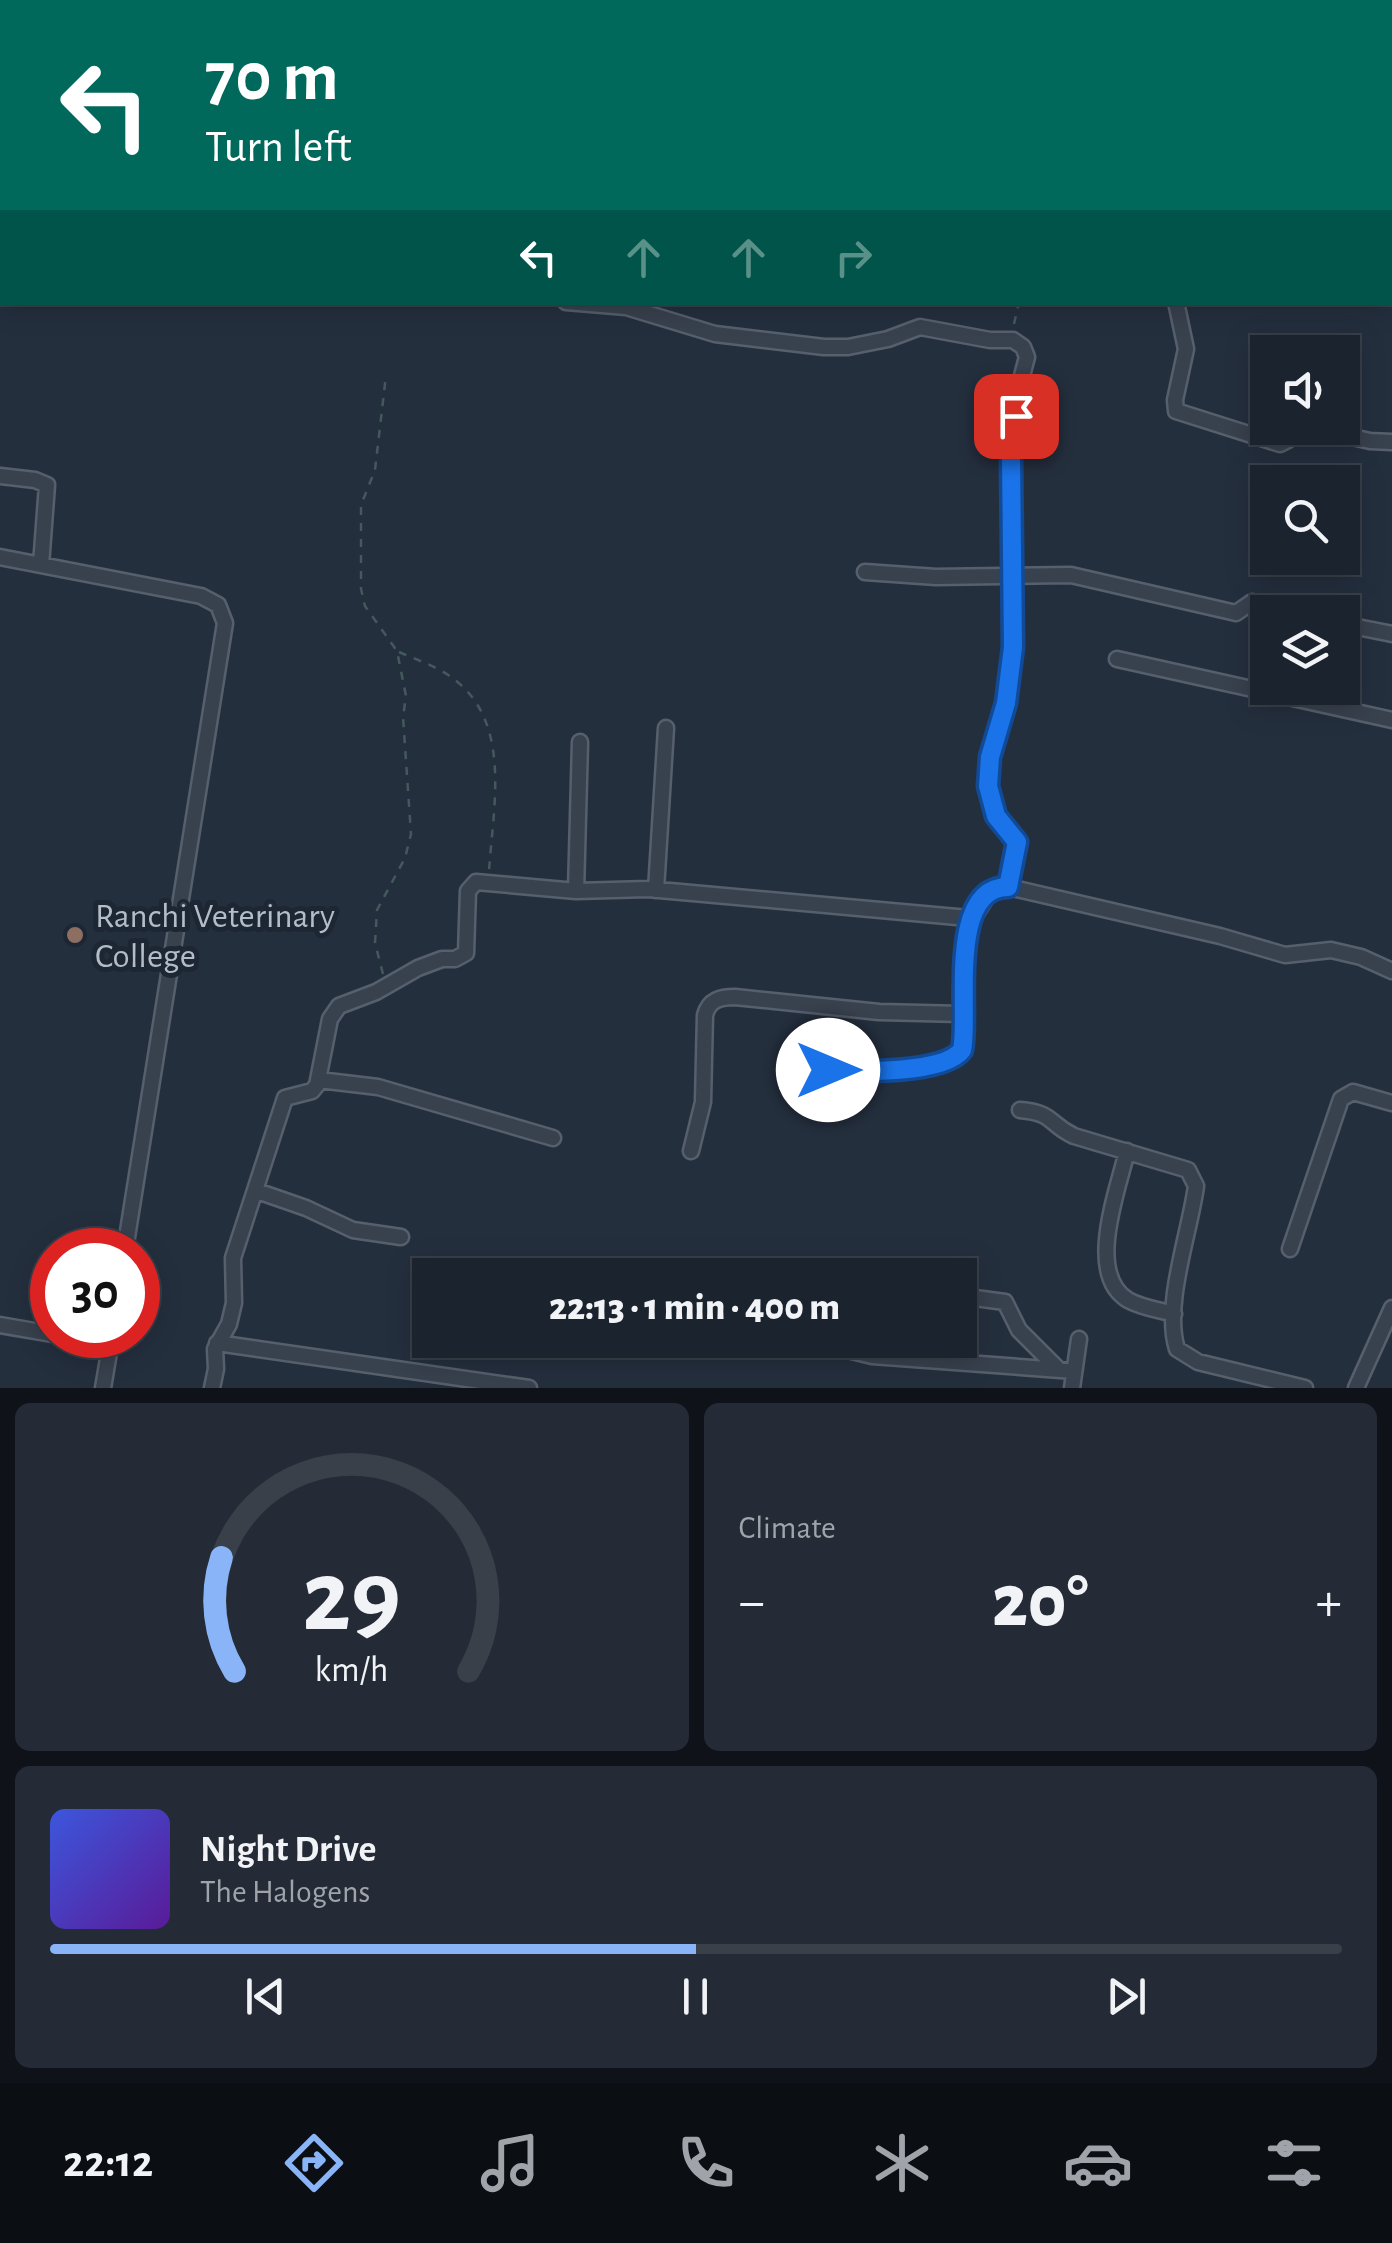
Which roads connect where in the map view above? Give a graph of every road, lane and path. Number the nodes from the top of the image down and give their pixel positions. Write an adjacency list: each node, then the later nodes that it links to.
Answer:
1 (602, 305): 4 (street)
2 (1019, 305): 4 (path)
3 (1177, 305): 6 (street)
4 (1013, 340): 13 (street)
5 (386, 375): 17 (path)
6 (1250, 434)
7 (1360, 440): 8 (street)
8 (1392, 442)
9 (0, 476): 11 (street)
10 (0, 557): 11 (street)
11 (41, 565): 40 (street)
12 (866, 572): 13 (street)
13 (1014, 576): 14 (street); 25 (street)
14 (1250, 603)
15 (1360, 628): 16 (street)
16 (1392, 634)
17 (397, 651): 24 (path); 30 (path)
18 (1117, 659): 19 (street)
19 (1250, 684)
20 (1343, 705): 21 (street)
21 (1392, 720)
22 (666, 728): 26 (street)
23 (580, 742): 27 (street)
24 (488, 882): 27 (street); 30 (street)
25 (1008, 887): 28 (street); 29 (street)
26 (656, 890): 27 (street); 28 (street)
27 (576, 891)
28 (974, 916): 31 (street)
29 (1392, 971)
30 (388, 985): 33 (street)
31 (962, 1014): 32 (street); 38 (street)
32 (796, 1066)
33 (319, 1080): 36 (street); 39 (street)
34 (1392, 1103): 42 (street)
35 (1020, 1110): 37 (street)
36 (553, 1138)
37 (1127, 1151): 45 (street); 45 (street)
38 (691, 1152)
39 (257, 1191): 41 (street); 49 (street)
40 (129, 1228)
41 (401, 1238)
42 (1290, 1249)
43 (977, 1298): 52 (street)
44 (1392, 1308): 59 (street)
45 (1174, 1314): 53 (street)
46 (0, 1325): 47 (street)
47 (30, 1330)
48 (1079, 1339): 52 (street)
49 (217, 1343): 55 (street); 56 (street)
50 (108, 1358): 54 (street)
51 (898, 1358): 52 (street)
52 (1067, 1371): 57 (street)
53 (1255, 1382): 58 (street)
54 (103, 1388)
55 (212, 1388)
56 (530, 1388)
57 (1072, 1388)
58 (1305, 1388)
59 (1356, 1388)

